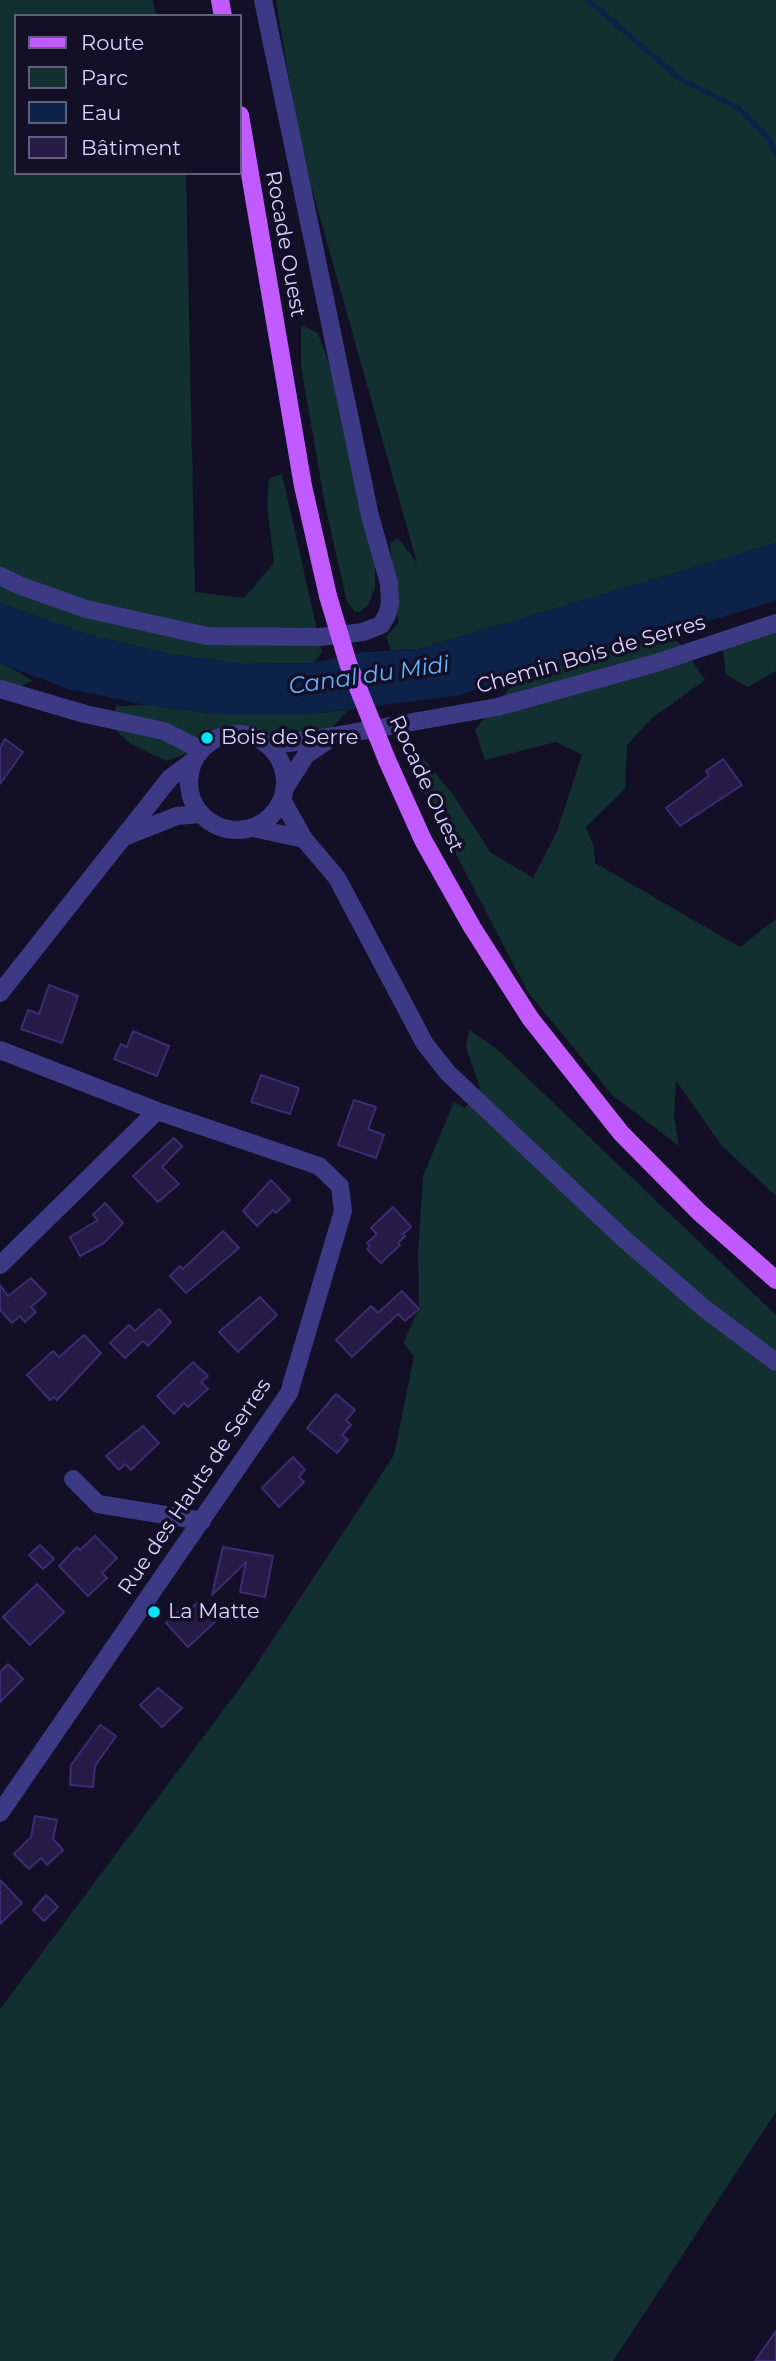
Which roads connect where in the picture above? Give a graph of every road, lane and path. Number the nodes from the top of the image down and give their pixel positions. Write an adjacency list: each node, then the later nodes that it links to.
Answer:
1 (264, 0): 3 (street)
2 (242, 127): 18 (main road, Rocade Ouest, bridge)
3 (0, 576)
4 (776, 623): 6 (street, Chemin Bois de Serres)
5 (0, 689): 8 (street)
6 (334, 736): 7 (street, Chemin Bois de Serres); 9 (street, Chemin Bois de Serres)
7 (269, 746): 8 (street); 9 (street)
8 (197, 755): 10 (street); 12 (street)
9 (284, 794): 11 (street); 13 (street)
10 (200, 814): 11 (street); 12 (street)
11 (253, 828): 13 (street)
12 (126, 836): 14 (street)
13 (304, 839): 19 (street)
14 (0, 993)
15 (0, 1050): 16 (street, Rue des Hauts de Serres)
16 (157, 1111): 17 (street); 21 (street, Rue des Hauts de Serres)
17 (0, 1265)
18 (776, 1280)
19 (776, 1362)
20 (72, 1479): 21 (street)
21 (202, 1521): 22 (street, Rue des Hauts de Serres)
22 (0, 1812)

